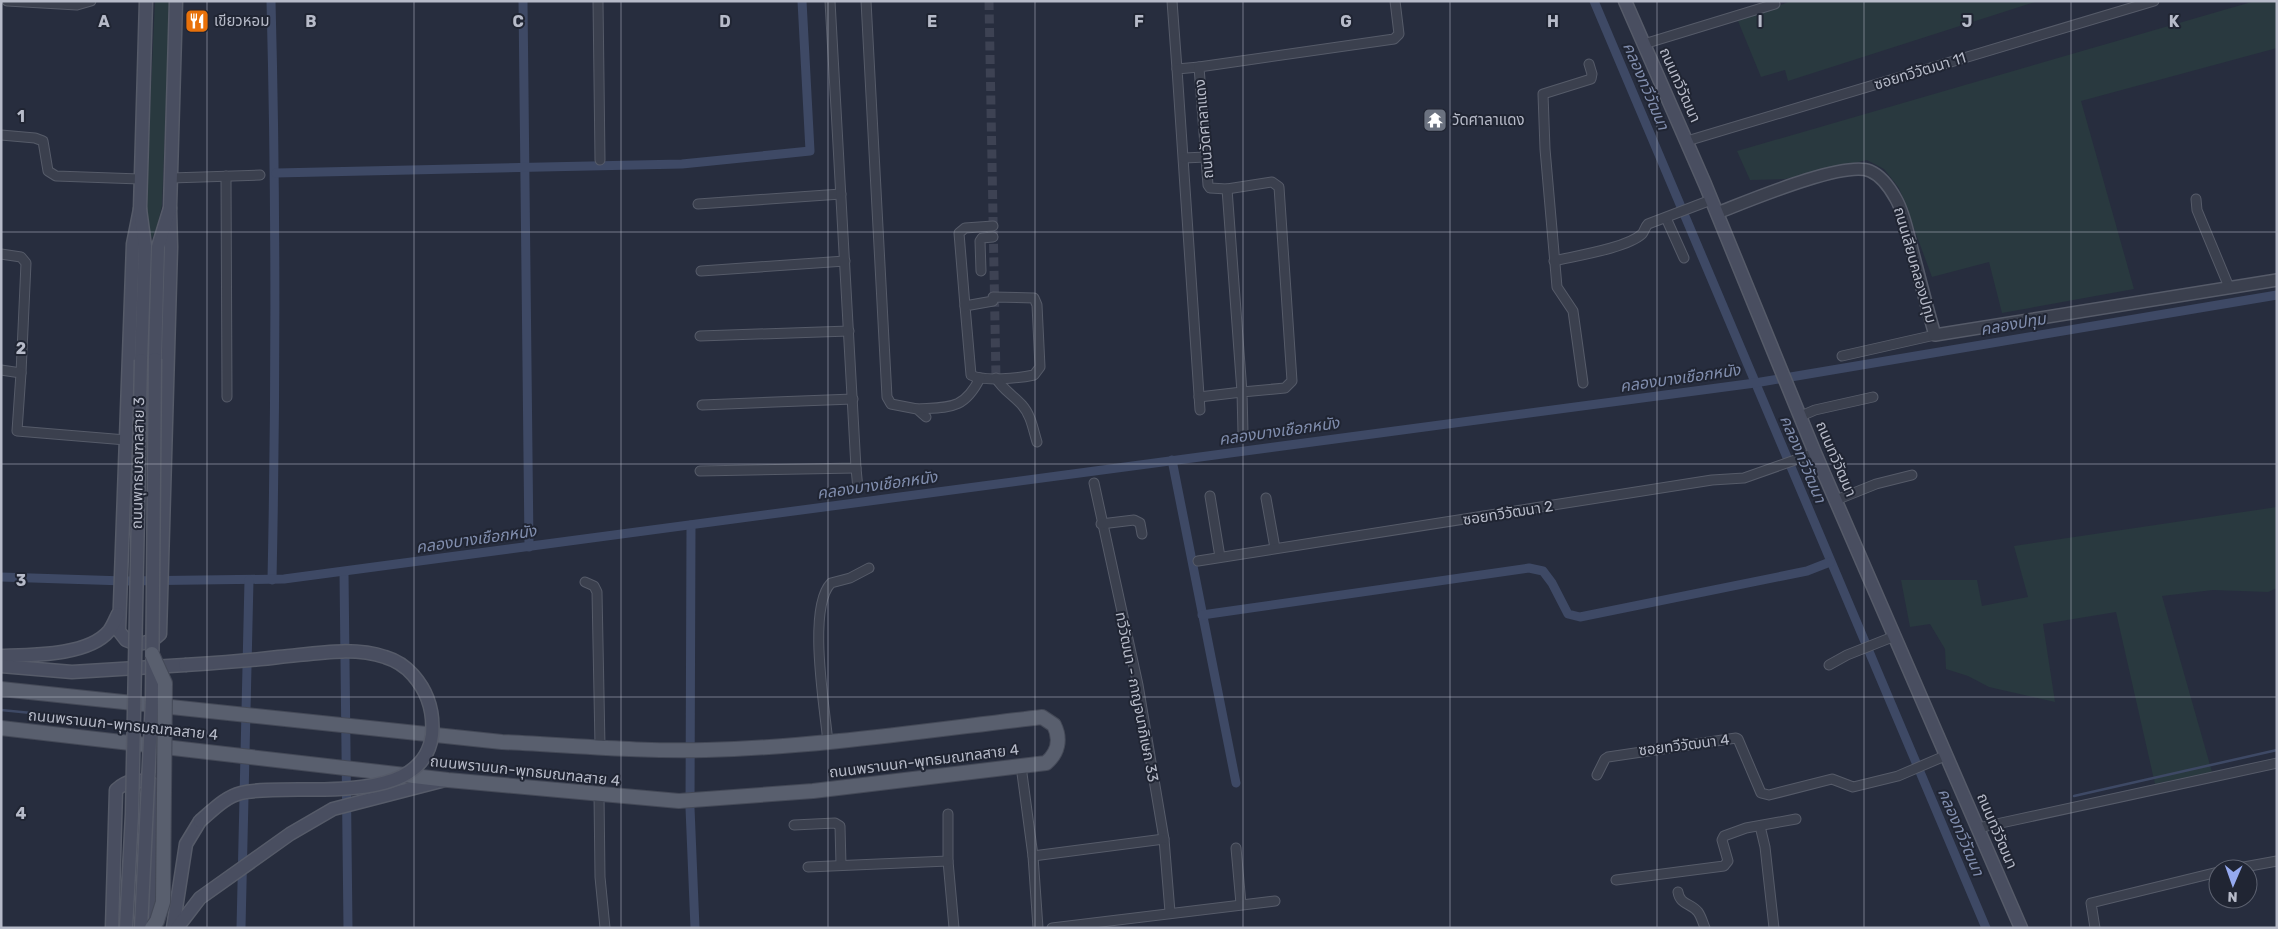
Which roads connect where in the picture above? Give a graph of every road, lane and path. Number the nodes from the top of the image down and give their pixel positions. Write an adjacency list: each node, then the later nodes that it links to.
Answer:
1 (7, 1): 2 (street)
2 (92, 1)
3 (146, 1): 25 (main road, ถนนพุทธมณฑลสาย 3)
4 (176, 1): 24 (main road, ถนนพุทธมณฑลสาย 3)
5 (598, 1): 21 (street)
6 (830, 1): 27 (street)
7 (866, 1): 61 (street)
8 (1172, 1): 16 (street)
9 (1395, 1): 15 (street, ถนนวัดศาลาแดง)
10 (1625, 1): 13 (main road, ถนนทวีวัฒนา)
11 (2154, 1): 18 (street, ซอยทวีวัฒนา 11)
12 (1775, 4): 13 (street)
13 (1644, 44): 18 (main road, ถนนทวีวัฒนา)
14 (1589, 64): 39 (street)
15 (1199, 67): 16 (street); 19 (street, ถนนวัดศาลาแดง)
16 (1177, 69): 20 (street)
17 (1, 135): 25 (street)
18 (1686, 141): 29 (main road, ถนนทวีวัฒนา)
19 (1206, 157): 20 (street); 26 (street, ถนนวัดศาลาแดง)
20 (1184, 158): 57 (street)
21 (600, 160)
22 (226, 176): 23 (street); 24 (street); 56 (street)
23 (260, 176)
24 (171, 178): 31 (main road, ถนนพุทธมณฑลสาย 3)
25 (140, 179): 32 (main road, ถนนพุทธมณฑลสาย 3)
26 (1226, 190): 55 (street); 55 (street, ถนนวัดศาลาแดง)
27 (841, 194): 30 (street); 40 (street)
28 (2196, 199): 44 (street)
29 (1711, 200): 33 (main road, ถนนทวีวัฒนา); 34 (street)
30 (698, 204)
31 (170, 208): 84 (main road); 86 (main road, ถนนพุทธมณฑลสาย 3, bridge)
32 (140, 209): 66 (main road); 120 (main road, ถนนพุทธมณฑลสาย 3, bridge)
33 (1717, 214): 47 (street, ถนนเลียบคลองปทุม); 63 (main road, ถนนทวีวัฒนา)
34 (1666, 217): 38 (street); 39 (street)
35 (993, 226): 45 (street)
36 (992, 238): 41 (street)
37 (1, 254): 51 (street)
38 (1684, 258)
39 (1554, 260): 54 (street)
40 (845, 261): 42 (street); 46 (street)
41 (981, 270)
42 (701, 271)
43 (2277, 280): 44 (street, ถนนเลียบคลองปทุม)
44 (2230, 287): 47 (street, ถนนเลียบคลองปทุม)
45 (965, 306): 52 (street); 53 (street)
46 (849, 330): 48 (street); 59 (street)
47 (1935, 335): 49 (street)
48 (700, 336)
49 (1842, 356)
50 (1, 370): 51 (street)
51 (22, 373): 66 (street)
52 (980, 378): 53 (street); 61 (street)
53 (996, 378): 67 (street)
54 (1583, 383)
55 (1242, 392): 57 (street, ถนนวัดศาลาแดง); 65 (street)
56 (227, 397)
57 (1199, 397): 62 (street)
58 (1873, 397): 63 (street)
59 (853, 399): 60 (street); 69 (street)
60 (702, 405)
61 (917, 409): 64 (street)
62 (1200, 410)
63 (1801, 416): 68 (main road, ถนนทวีวัฒนา)
64 (926, 417)
65 (1243, 433)
66 (126, 440): 84 (main road)
67 (1037, 442)
68 (1815, 453): 76 (main road, ถนนทวีวัฒนา); 79 (street, ซอยทวีวัฒนา 2)
69 (856, 468): 70 (street); 73 (street)
70 (700, 471)
71 (1912, 475): 76 (street)
72 (1094, 484): 77 (street, ทวีวัฒนา - กาญจนาภิเษก 33)
73 (858, 489)
74 (1210, 496): 80 (street)
75 (1266, 498): 79 (street)
76 (1836, 500): 85 (main road, ถนนทวีวัฒนา)
77 (1101, 524): 78 (street); 105 (street, ทวีวัฒนา - กาญจนาภิเษก 33)
78 (1142, 534)
79 (1275, 548): 80 (street, ซอยทวีวัฒนา 2)
80 (1220, 556): 81 (street, ซอยทวีวัฒนา 2)
81 (1198, 561)
82 (869, 568): 92 (street)
83 (585, 582): 93 (street)
84 (120, 606): 87 (main road)
85 (1890, 639): 88 (street); 94 (main road, ถนนทวีวัฒนา)
86 (152, 654): 121 (main road, ถนนพุทธมณฑลสาย 3, bridge); 122 (main road, bridge)
87 (1, 656)
88 (1828, 665)
89 (1, 666): 123 (main road, bridge)
90 (1, 689): 93 (main road, ถนนพรานนก-พุทธมณฑลสาย 4)
91 (1, 728): 98 (main road, ถนนพรานนก-พุทธมณฑลสาย 4)
92 (828, 743): 93 (main road, ถนนพรานนก-พุทธมณฑลสาย 4); 96 (main road, ถนนพรานนก-พุทธมณฑลสาย 4)
93 (600, 746)
94 (1947, 755): 97 (street, ซอยทวีวัฒนา 4); 104 (main road, ถนนทวีวัฒนา)
95 (2277, 763): 104 (street)
96 (1021, 766): 99 (main road, ถนนพรานนก-พุทธมณฑลสาย 4); 107 (street)
97 (1597, 775)
98 (448, 780): 99 (main road, ถนนพรานนก-พุทธมณฑลสาย 4); 124 (main road)
99 (599, 795): 125 (street)
100 (948, 814): 108 (street)
101 (1796, 820): 103 (street)
102 (794, 825): 111 (street)
103 (1760, 826): 114 (street); 130 (street)
104 (1978, 828): 131 (main road, ถนนทวีวัฒนา)
105 (1164, 839): 107 (street); 118 (street, ทวีวัฒนา - กาญจนาภิเษก 33)
106 (1236, 848): 117 (street)
107 (1033, 856): 127 (street)
108 (948, 861): 111 (street); 126 (street)
109 (2277, 861): 110 (street)
110 (2258, 864)
111 (841, 866): 112 (street)
112 (808, 867)
113 (2208, 874): 132 (street)
114 (1616, 880)
115 (1678, 892): 129 (street)
116 (1275, 901): 117 (street)
117 (1240, 904): 118 (street)
118 (1170, 912): 128 (street)
119 (112, 928): 122 (main road)
120 (126, 928)
121 (141, 928)
122 (154, 928)
123 (173, 928)
124 (177, 928)
125 (605, 928)
126 (954, 928)
127 (1038, 928)
128 (1052, 928)
129 (1705, 928)
130 (1774, 928)
131 (2022, 928)
132 (2095, 928)

